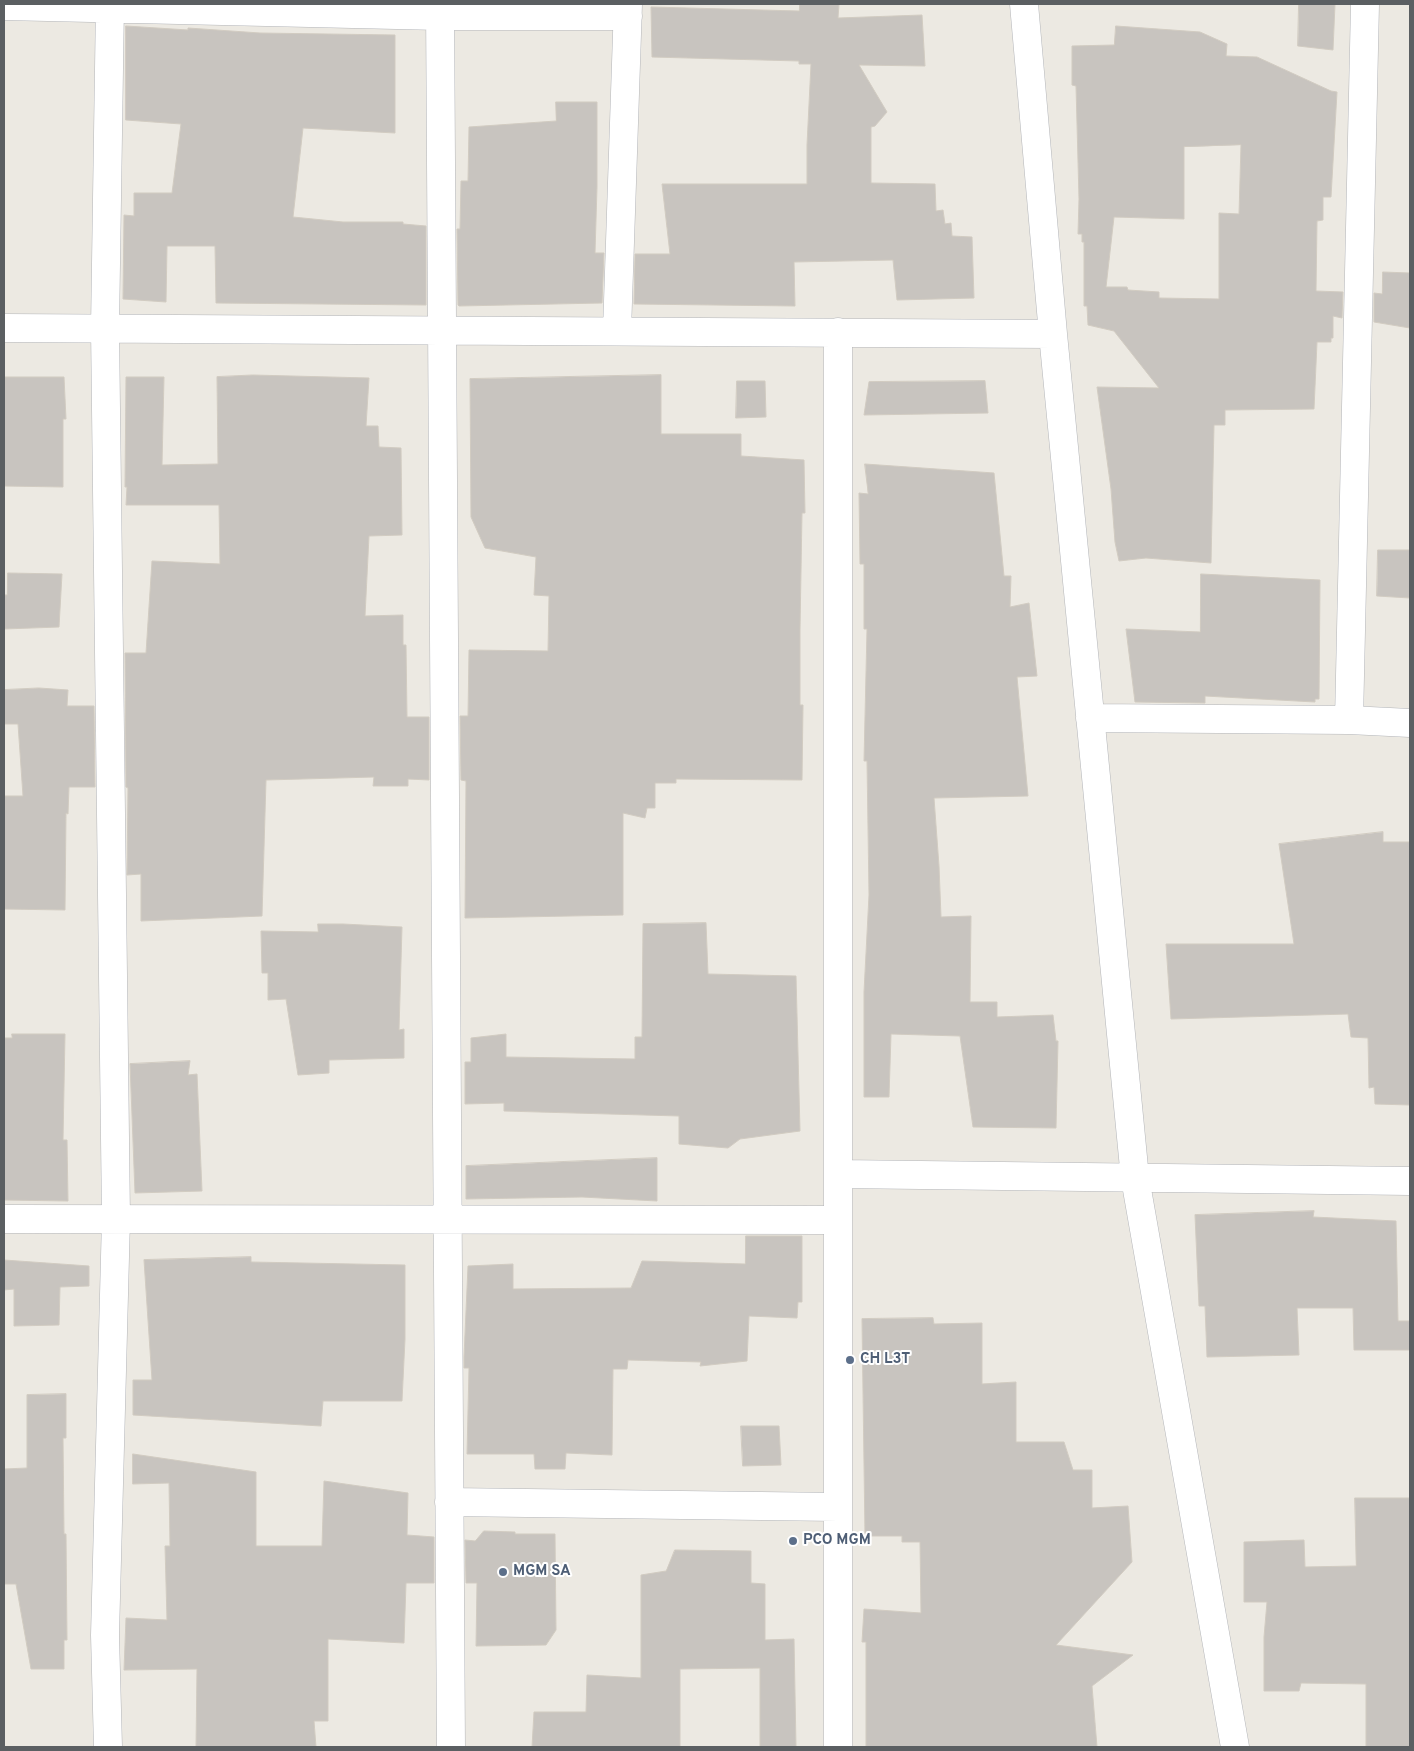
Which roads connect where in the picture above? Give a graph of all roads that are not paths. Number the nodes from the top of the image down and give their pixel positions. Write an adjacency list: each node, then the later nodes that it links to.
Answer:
1 (1024, 4): 12 (street)
2 (1365, 4): 14 (street)
3 (4, 6): 4 (street)
4 (109, 6): 5 (street); 8 (street)
5 (440, 10): 6 (street); 9 (street)
6 (628, 10): 10 (street)
7 (4, 328): 8 (street)
8 (105, 328): 9 (street); 20 (street)
9 (442, 331): 10 (street); 21 (street)
10 (617, 331): 11 (street)
11 (838, 332): 12 (street); 16 (street)
12 (1054, 334): 13 (street)
13 (1090, 718): 14 (street); 17 (street)
14 (1349, 720): 15 (street)
15 (1410, 723)
16 (839, 1174): 17 (street); 22 (street)
17 (1135, 1178): 18 (street); 28 (street)
18 (1410, 1181)
19 (4, 1220): 20 (street)
20 (116, 1220): 21 (street); 25 (street)
21 (447, 1220): 22 (street); 23 (street)
22 (838, 1220): 24 (street)
23 (449, 1502): 24 (street); 26 (street)
24 (838, 1507): 27 (street)
25 (108, 1747)
26 (450, 1747)
27 (838, 1747)
28 (1235, 1747)

